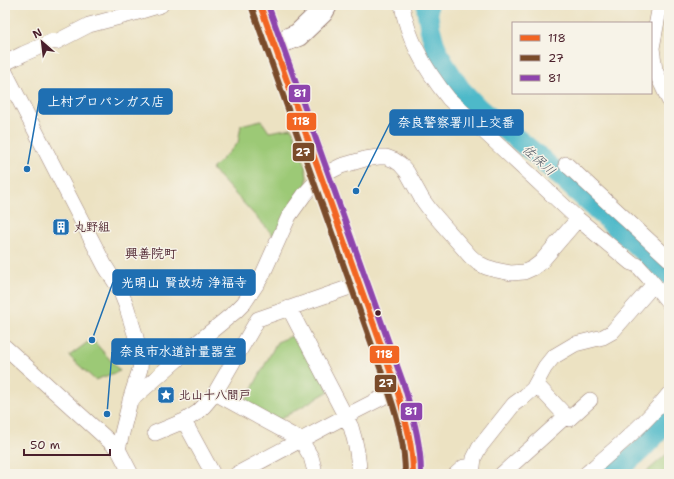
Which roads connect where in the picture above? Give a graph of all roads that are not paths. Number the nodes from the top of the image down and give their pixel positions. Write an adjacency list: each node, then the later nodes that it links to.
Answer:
1 (161, 5): 7 (street)
2 (260, 5): 6 (main road)
3 (326, 5): 6 (highway)
4 (402, 5): 12 (street)
5 (663, 9): 9 (street)
6 (274, 45): 11 (highway)
7 (5, 63)
8 (5, 72): 24 (street)
9 (669, 100)
10 (566, 164): 13 (street)
11 (322, 176): 12 (street); 14 (highway); 24 (street)
12 (578, 219): 15 (street)
13 (669, 259)
14 (359, 284): 17 (street); 20 (highway)
15 (654, 284): 16 (street); 19 (street)
16 (669, 303)
17 (289, 308): 21 (street); 25 (street)
18 (5, 347): 30 (street)
19 (536, 384): 26 (street); 31 (street)
20 (397, 390): 25 (street); 37 (highway)
21 (215, 394): 27 (street); 29 (street)
22 (669, 394): 40 (street)
23 (590, 400): 26 (street)
24 (130, 401): 30 (street)
25 (346, 416): 29 (street); 36 (street)
26 (566, 416): 39 (street)
27 (184, 421): 28 (street); 33 (street)
28 (155, 433)
29 (301, 440): 34 (street); 35 (street)
30 (118, 449): 32 (street)
31 (472, 471): 38 (street)
32 (131, 474)
33 (213, 474)
34 (237, 474)
35 (314, 474)
36 (359, 474)
37 (413, 474)
38 (456, 474)
39 (502, 474)
40 (586, 474)

